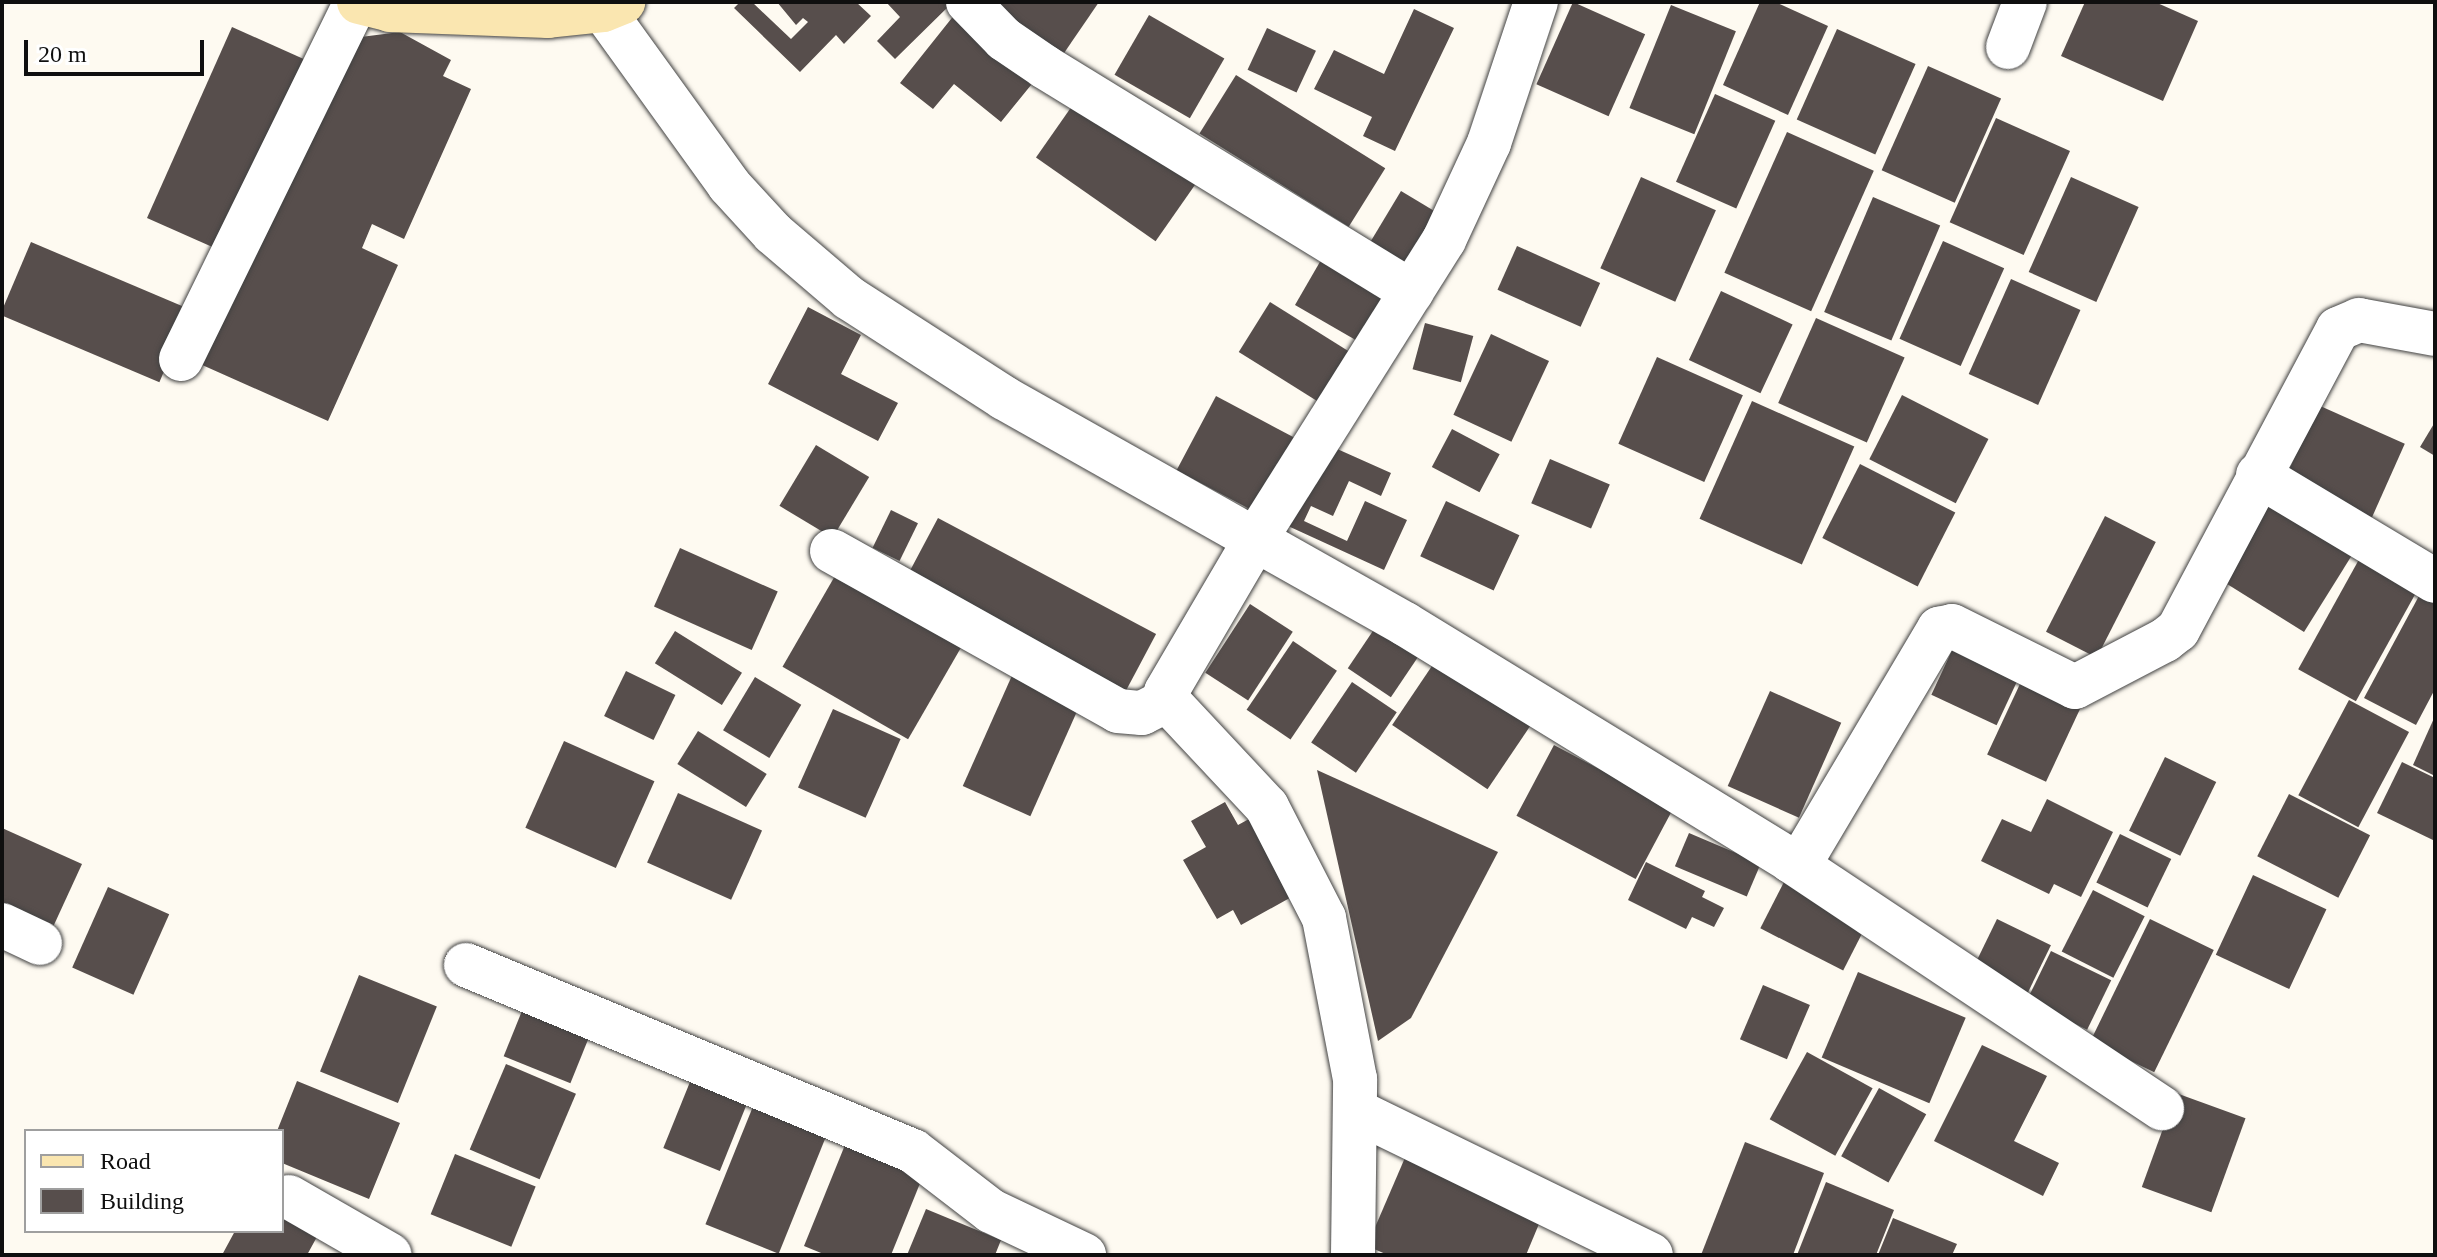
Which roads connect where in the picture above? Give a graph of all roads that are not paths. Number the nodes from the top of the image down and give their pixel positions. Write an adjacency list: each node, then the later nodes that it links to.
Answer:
1 (357, 2): 5 (street); 9 (street)
2 (968, 2): 7 (street)
3 (1536, 2): 7 (street)
4 (2025, 2): 6 (street)
5 (613, 6): 11 (street)
6 (2008, 47)
7 (1412, 292): 11 (street)
8 (2435, 334): 10 (street)
9 (181, 359)
10 (2258, 475): 13 (street); 15 (street)
11 (1255, 540): 14 (street); 15 (street)
12 (832, 551): 14 (street)
13 (2435, 581)
14 (1167, 700): 18 (street)
15 (1791, 861): 17 (street)
16 (466, 965): 21 (street)
17 (2162, 1108)
18 (1356, 1111): 22 (street); 23 (street)
19 (289, 1197): 20 (street)
20 (390, 1255)
21 (1084, 1255)
22 (1353, 1255)
23 (1651, 1255)

